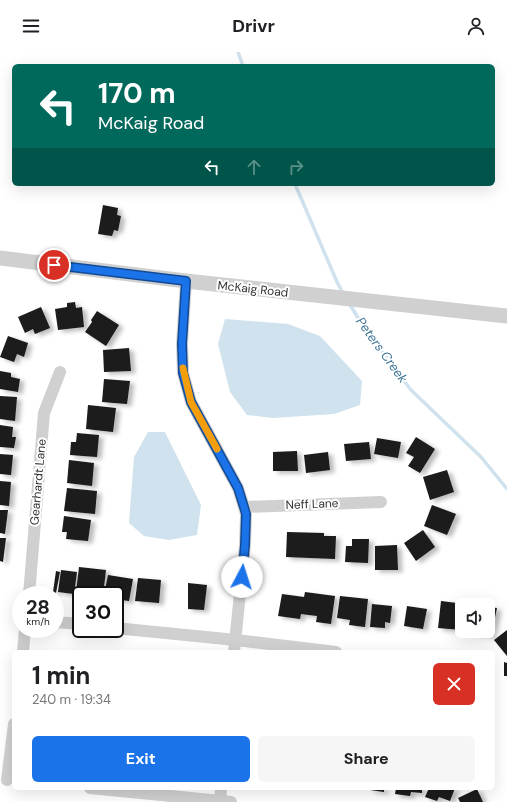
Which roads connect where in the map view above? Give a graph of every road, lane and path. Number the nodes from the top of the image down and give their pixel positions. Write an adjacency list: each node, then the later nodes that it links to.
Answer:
1 (0, 258): 2 (street, McKaig Road)
2 (186, 281): 3 (street, McKaig Road); 6 (street)
3 (507, 316)
4 (60, 372): 7 (street, Gearhardt Lane)
5 (381, 502): 6 (street, Neff Lane)
6 (244, 507): 10 (street)
7 (30, 586)
8 (124, 629): 10 (street)
9 (24, 638): 11 (street)
10 (235, 646): 12 (street)
11 (23, 650)
12 (302, 650)
13 (12, 740): 14 (street)
14 (7, 780)
15 (109, 790): 17 (street)
16 (221, 790): 17 (street)
17 (224, 802)

